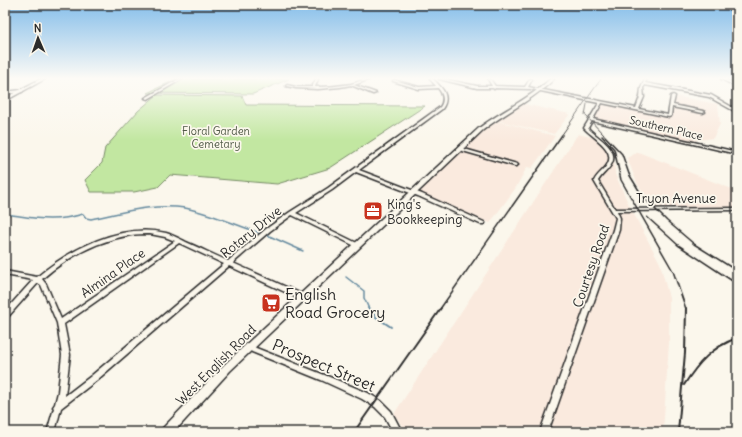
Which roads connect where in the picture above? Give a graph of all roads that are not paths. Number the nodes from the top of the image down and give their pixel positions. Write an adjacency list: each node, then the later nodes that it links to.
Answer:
1 (445, 99): 18 (street, Rotary Drive)
2 (526, 99): 15 (main road, West English Road)
3 (585, 99): 7 (street)
4 (641, 99): 9 (street)
5 (672, 99): 8 (street)
6 (716, 99): 10 (street)
7 (601, 102): 9 (street); 13 (street)
8 (671, 106): 9 (street); 11 (street)
9 (637, 109)
10 (737, 111)
11 (703, 112)
12 (737, 119): 14 (street)
13 (591, 120): 16 (street, Southern Place); 21 (street, Courtesy Road)
14 (737, 127)
15 (460, 149): 17 (street); 19 (main road, West English Road)
16 (737, 153)
17 (516, 165)
18 (356, 171): 19 (street); 22 (street, Rotary Drive)
19 (414, 193): 23 (street); 25 (main road, West English Road)
20 (737, 209): 21 (street, Tryon Avenue)
21 (614, 210): 37 (street, Courtesy Road)
22 (292, 213): 25 (street); 26 (street, Rotary Drive)
23 (482, 223)
24 (179, 241): 26 (street); 28 (street); 31 (street, Almina Place)
25 (358, 245): 29 (main road, West English Road)
26 (229, 264): 29 (street); 33 (street, Rotary Drive)
27 (5, 272): 28 (street)
28 (38, 279): 30 (street); 31 (street)
29 (302, 297): 32 (main road, West English Road)
30 (5, 316)
31 (60, 323): 33 (street)
32 (250, 347): 35 (main road, West English Road); 36 (street, Prospect Street)
33 (57, 407): 34 (street)
34 (51, 432)
35 (167, 432)
36 (398, 432)
37 (544, 432)

